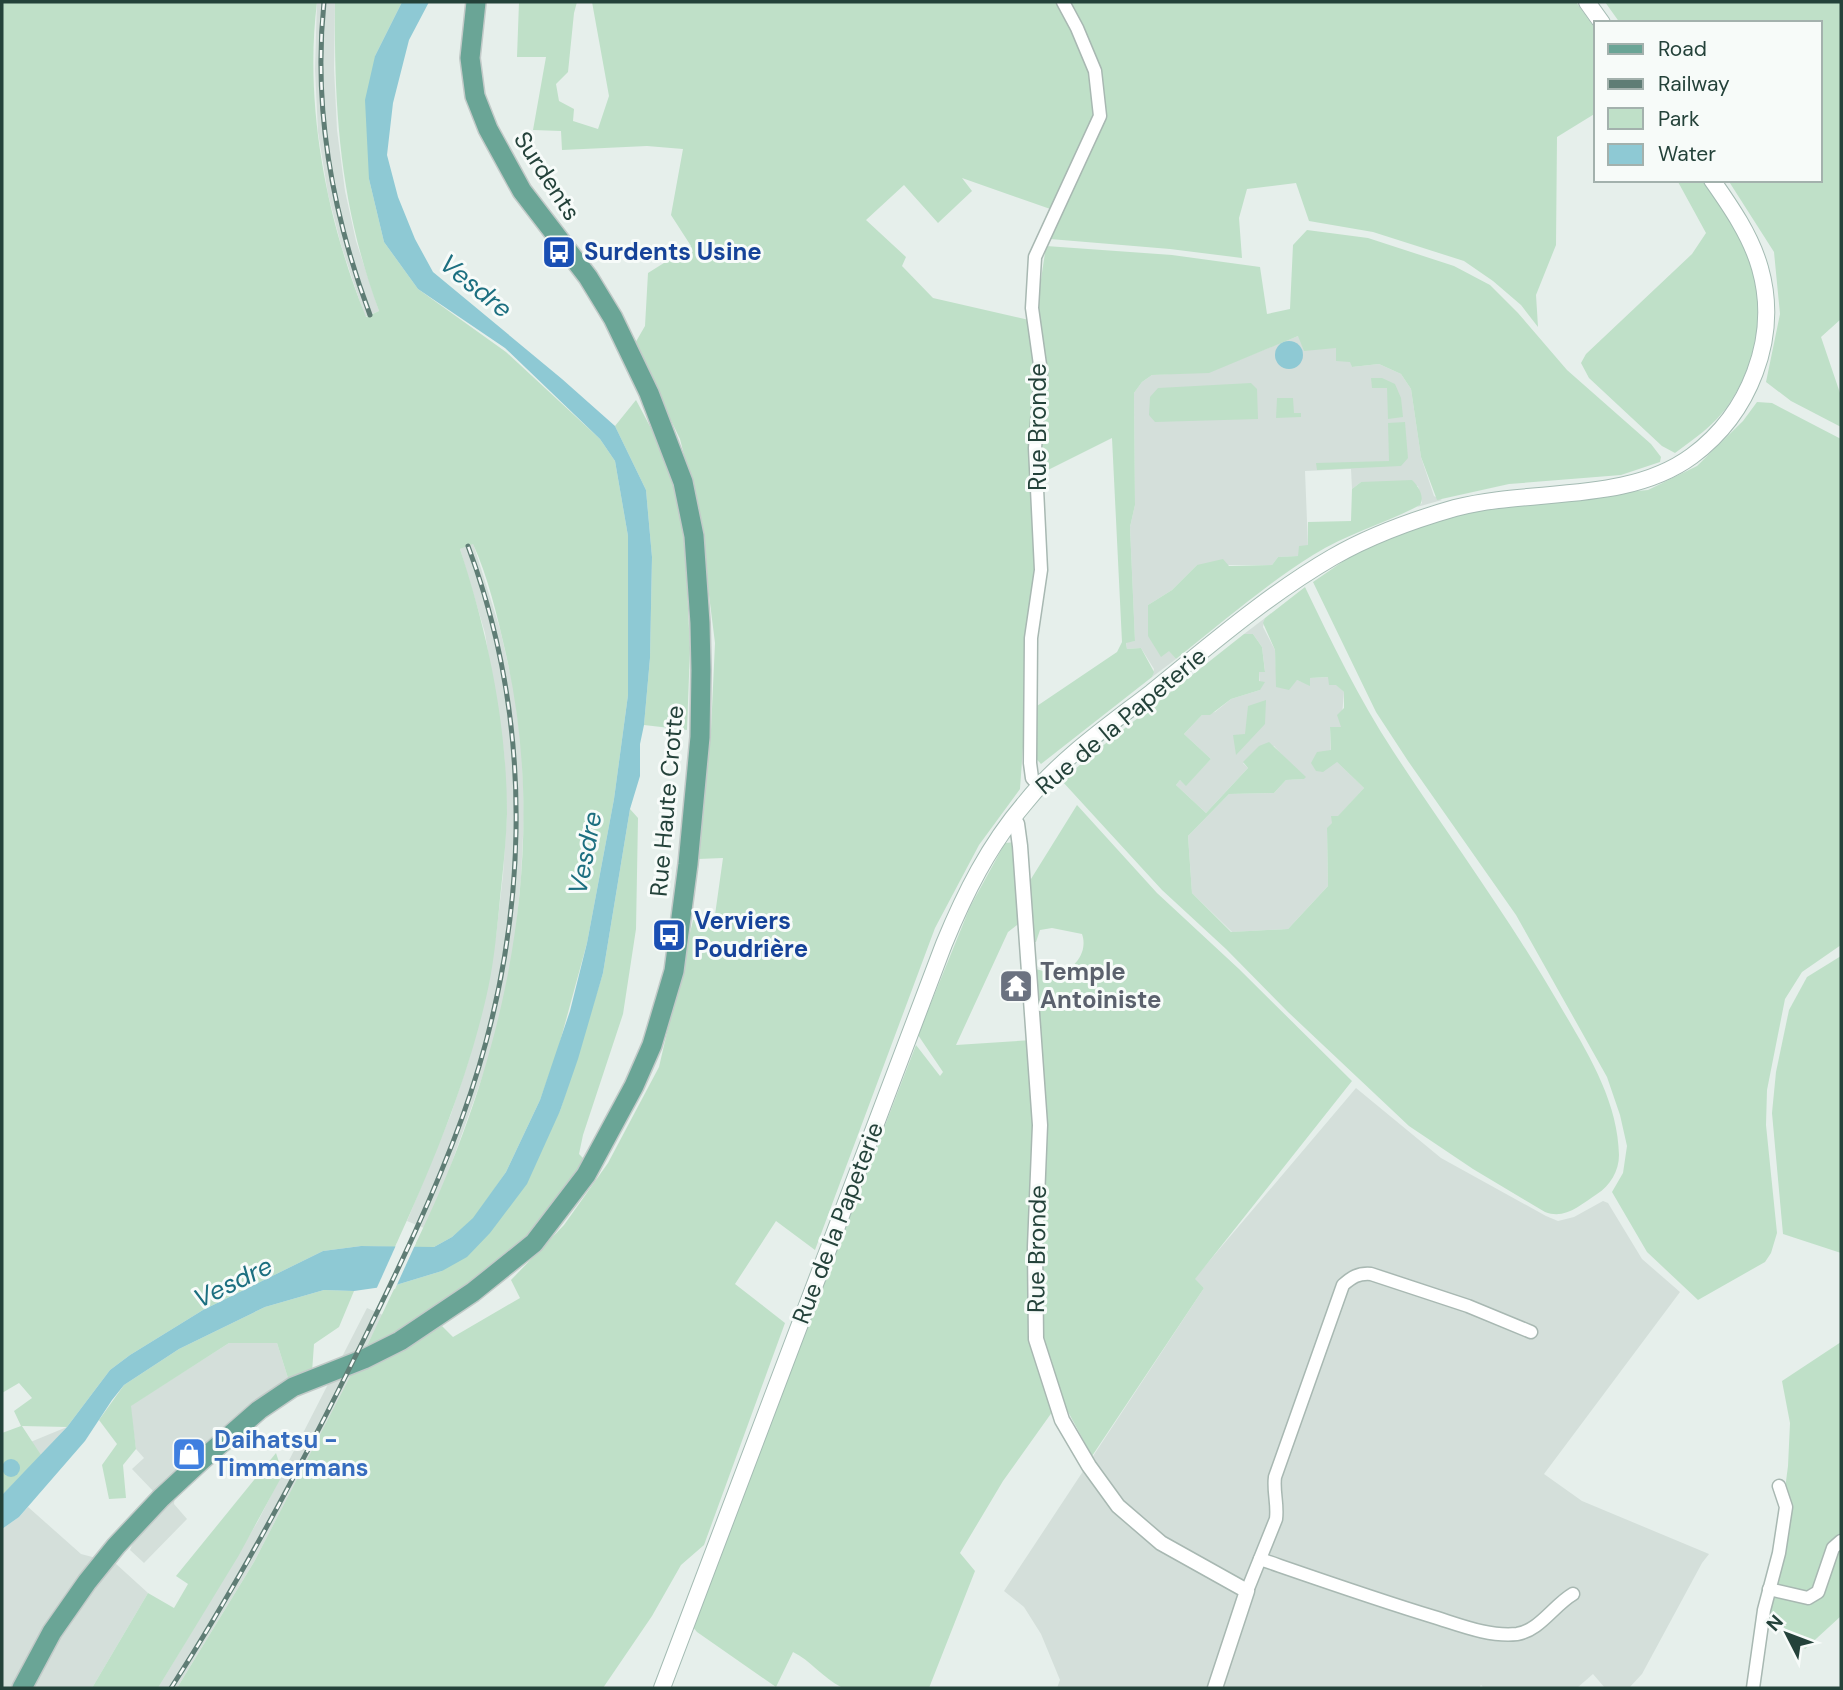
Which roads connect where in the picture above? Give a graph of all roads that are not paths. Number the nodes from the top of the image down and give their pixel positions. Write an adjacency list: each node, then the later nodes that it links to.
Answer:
1 (476, 2): 6 (main road, Surdents)
2 (1063, 2): 7 (street, Rue Bronde)
3 (1587, 2): 4 (main road)
4 (1601, 21)
5 (1713, 182): 7 (main road, Rue de la Papeterie)
6 (667, 437): 16 (main road, Rue Haute Crotte)
7 (1039, 786): 8 (main road, Rue de la Papeterie)
8 (1013, 818): 14 (street, Rue Bronde); 17 (main road, Rue de la Papeterie)
9 (1531, 1332): 12 (street)
10 (1779, 1486): 13 (street)
11 (1841, 1541): 13 (street)
12 (1260, 1559): 14 (street); 15 (street)
13 (1769, 1589): 19 (street)
14 (1247, 1591): 18 (street)
15 (1573, 1594)
16 (22, 1688)
17 (662, 1688)
18 (1215, 1688)
19 (1753, 1688)

